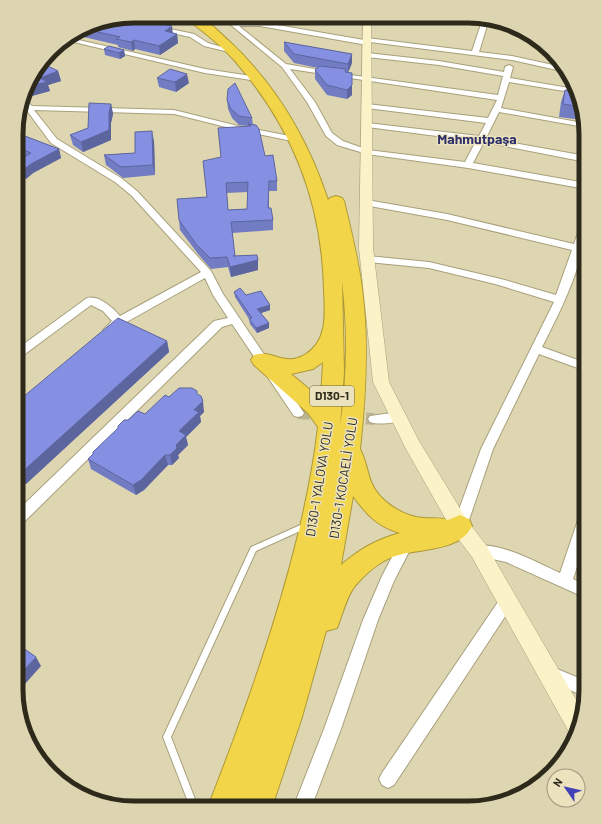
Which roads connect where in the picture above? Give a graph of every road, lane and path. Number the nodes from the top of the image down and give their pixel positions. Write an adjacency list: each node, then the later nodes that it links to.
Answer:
1 (200, 23): 9 (highway, D130-1 YALOVA YOLU / D130-1)
2 (214, 23): 49 (highway, D130-1 KOCAELİ YOLU / D130-1)
3 (367, 23): 8 (main road)
4 (234, 24): 8 (street); 12 (street)
5 (485, 25): 10 (street)
6 (148, 27): 9 (street)
7 (75, 41): 15 (street)
8 (367, 46): 10 (street); 14 (street); 16 (main road)
9 (233, 51): 15 (highway, D130-1 YALOVA YOLU / D130-1)
10 (474, 53): 11 (street)
11 (512, 58): 13 (street); 14 (street)
12 (284, 66): 16 (street); 28 (street)
13 (557, 68)
14 (507, 77): 17 (street); 18 (street)
15 (258, 79): 27 (highway, D130-1 YALOVA YOLU / D130-1)
16 (367, 79): 18 (street); 21 (main road)
17 (570, 90)
18 (501, 98): 22 (street)
19 (26, 105): 27 (street)
20 (27, 106): 35 (street)
21 (367, 106): 23 (street); 25 (main road)
22 (497, 109): 23 (street); 24 (street)
23 (491, 121): 26 (street)
24 (578, 124)
25 (367, 125): 26 (street); 28 (main road)
26 (481, 139): 29 (street); 30 (street)
27 (297, 140): 39 (highway, D130-1 YALOVA YOLU / D130-1)
28 (367, 152): 30 (street); 32 (main road)
29 (579, 158)
30 (468, 165): 31 (street)
31 (579, 185)
32 (367, 203): 33 (street); 34 (main road)
33 (578, 248): 36 (street)
34 (368, 259): 36 (street); 46 (main road)
35 (207, 273): 37 (street); 38 (street)
36 (560, 300): 41 (street)
37 (235, 320): 43 (street); 50 (street)
38 (119, 321): 40 (street); 42 (street)
39 (335, 321): 43 (highway); 48 (highway, D130-1 YALOVA YOLU / D130-1)
40 (101, 336)
41 (536, 349): 44 (street); 52 (street)
42 (23, 350)
43 (261, 360): 45 (street); 48 (highway)
44 (579, 364)
45 (298, 413)
46 (399, 417): 47 (street); 52 (main road)
47 (374, 419)
48 (328, 427): 51 (highway, D130-1 YALOVA YOLU / D130-1)
49 (350, 447): 52 (highway); 62 (highway, D130-1 KOCAELİ YOLU / D130-1)
50 (23, 514)
51 (314, 522): 64 (lane); 65 (highway, D130-1 YALOVA YOLU / D130-1)
52 (460, 526): 53 (highway); 55 (main road)
53 (407, 542): 62 (highway); 67 (street)
54 (579, 547): 56 (street)
55 (479, 551): 56 (street); 58 (main road)
56 (565, 581): 57 (street)
57 (579, 588)
58 (507, 602): 59 (main road); 63 (street)
59 (548, 674): 60 (street); 61 (main road)
60 (579, 686)
61 (575, 720)
62 (274, 754): 66 (highway, D130-1 KOCAELİ YOLU / D130-1)
63 (388, 779)
64 (192, 801)
65 (226, 801)
66 (258, 801)
67 (305, 801)

